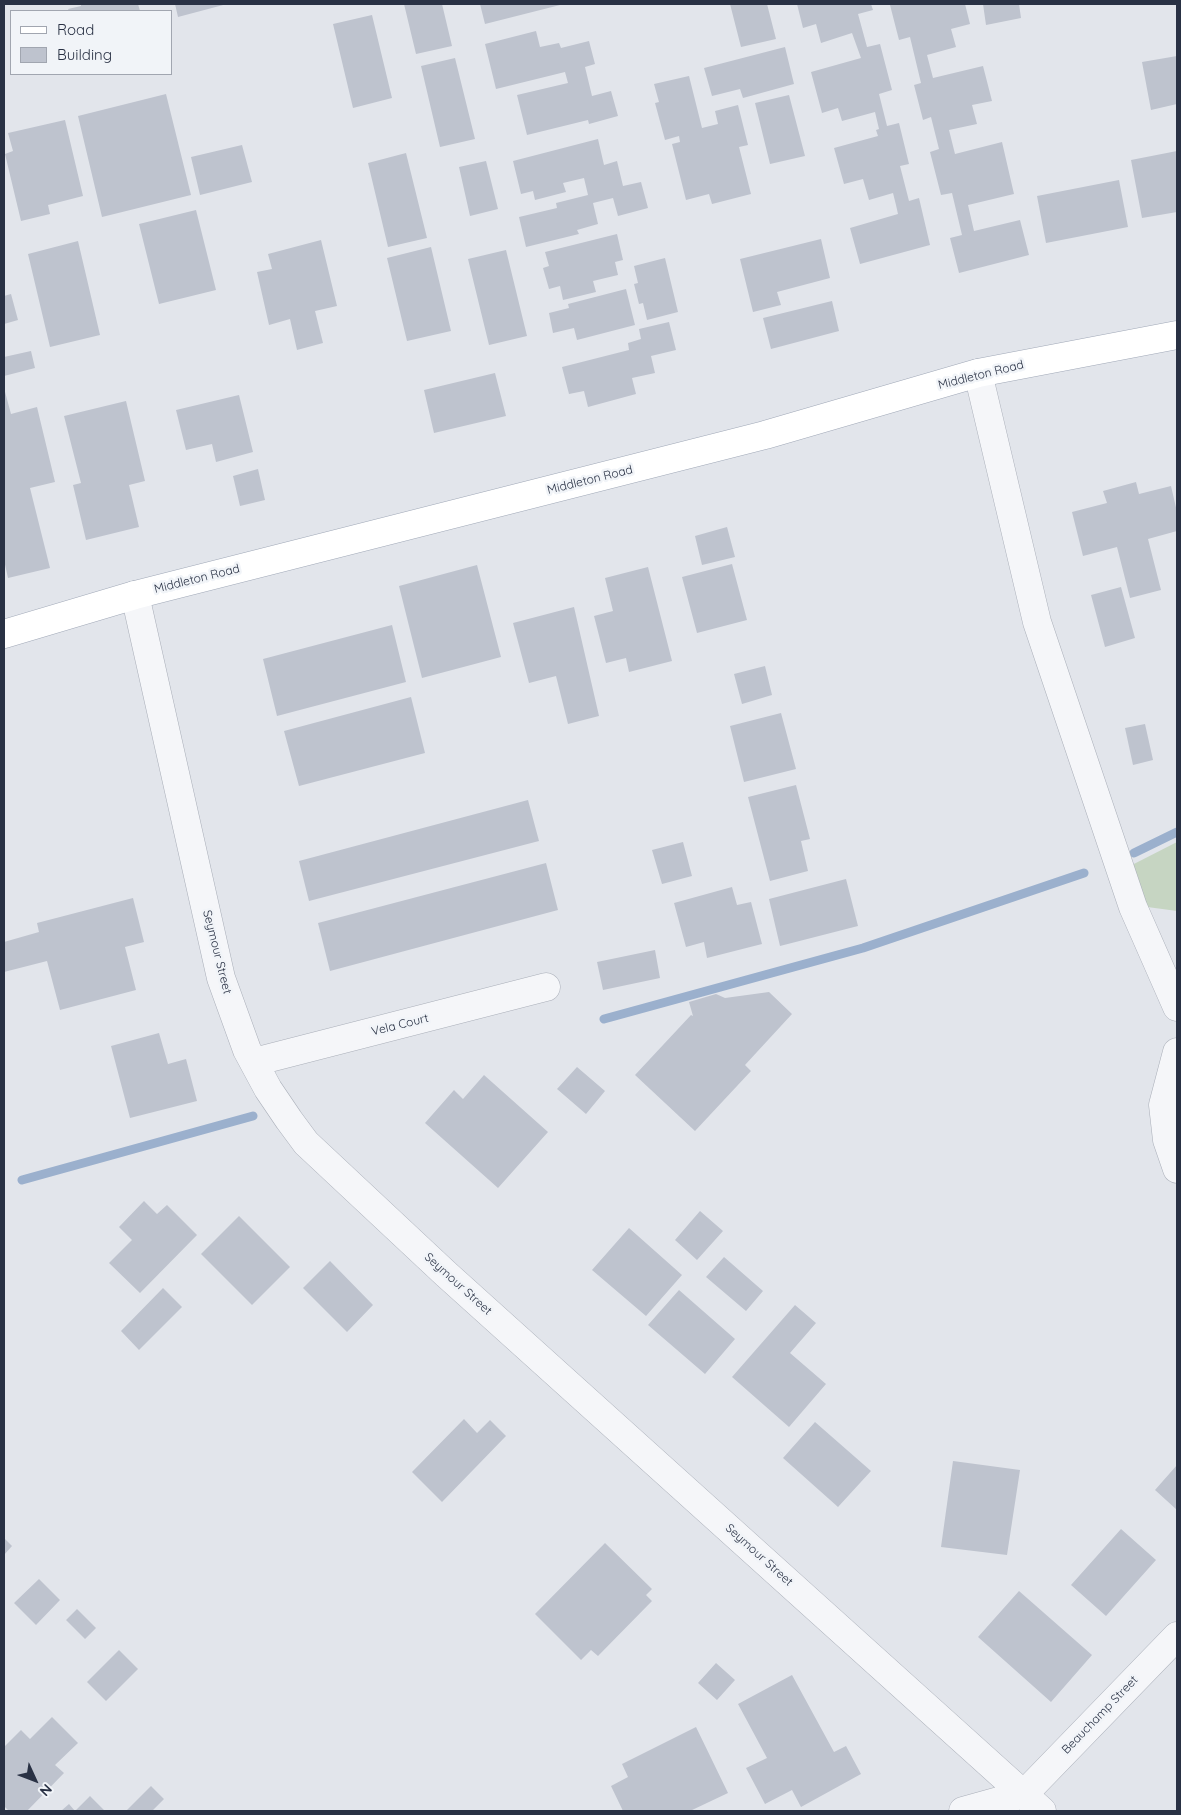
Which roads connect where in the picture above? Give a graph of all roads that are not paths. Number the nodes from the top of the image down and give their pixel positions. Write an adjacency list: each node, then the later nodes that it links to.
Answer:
1 (1177, 335): 2 (main road, Middleton Road)
2 (978, 373): 3 (main road, Middleton Road); 6 (street)
3 (135, 595): 4 (main road, Middleton Road); 8 (street, Seymour Street)
4 (4, 634)
5 (546, 988): 8 (street, Vela Court)
6 (1177, 1007)
7 (1177, 1052): 9 (street)
8 (254, 1062): 11 (street, Seymour Street)
9 (1177, 1169)
10 (1177, 1636): 11 (street, Beauchamp Street)
11 (1033, 1803): 12 (street)
12 (963, 1811)

